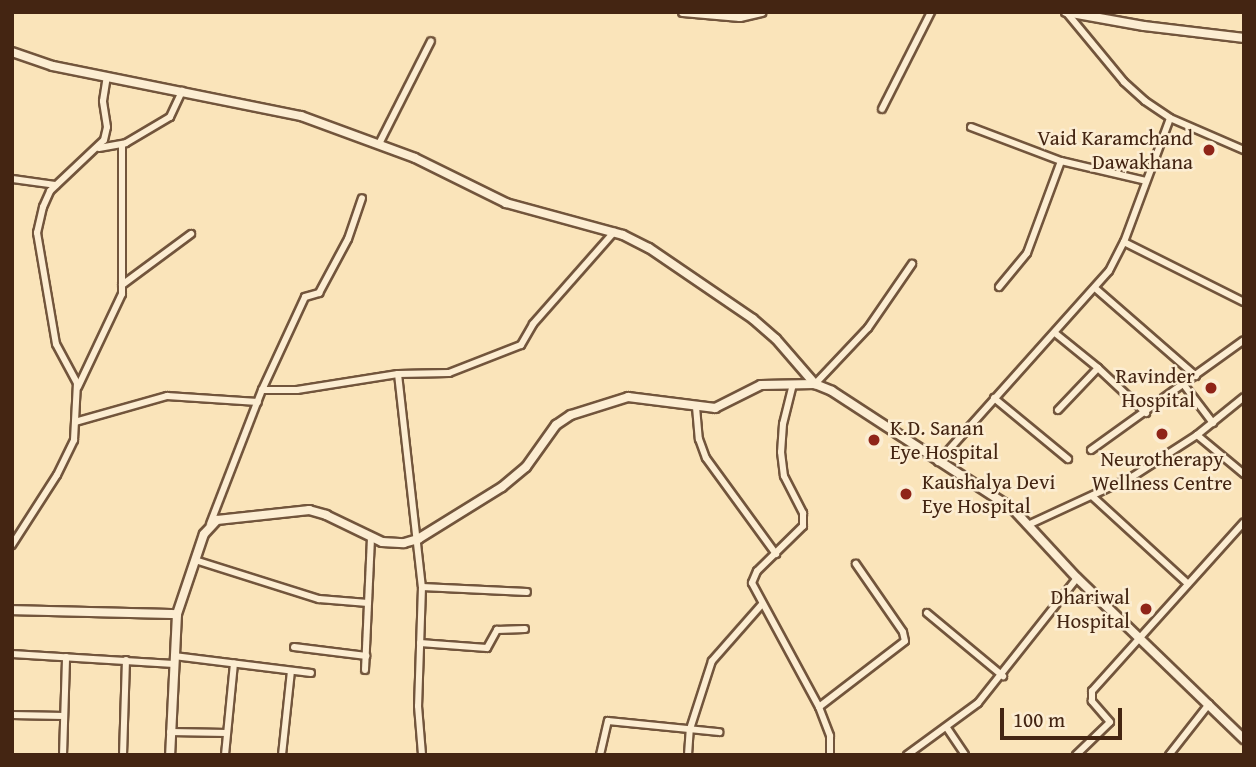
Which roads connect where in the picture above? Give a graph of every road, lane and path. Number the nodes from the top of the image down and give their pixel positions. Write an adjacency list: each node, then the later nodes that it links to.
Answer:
1 (683, 12): 2 (street)
2 (761, 12)
3 (931, 12): 10 (street)
4 (1066, 12): 5 (street); 11 (street)
5 (1244, 38)
6 (431, 41): 13 (street)
7 (12, 52): 8 (street)
8 (107, 77): 9 (street); 15 (street)
9 (182, 91): 13 (street); 14 (street)
10 (882, 109)
11 (1170, 118): 16 (street); 19 (street)
12 (971, 127): 17 (street)
13 (380, 144): 22 (street)
14 (122, 145): 15 (street); 26 (street)
15 (99, 148): 20 (street)
16 (1244, 150)
17 (1061, 162): 19 (street); 27 (street)
18 (12, 179): 20 (street)
19 (1146, 181): 24 (street)
20 (56, 185): 38 (street)
21 (362, 198): 39 (street)
22 (614, 232): 33 (street); 36 (street)
23 (191, 234): 26 (street)
24 (1124, 242): 28 (street); 29 (street)
25 (912, 264): 36 (street)
26 (122, 285): 38 (street)
27 (999, 287)
28 (1095, 288): 30 (street); 34 (street)
29 (1244, 302)
30 (1055, 333): 32 (street); 41 (street)
31 (1244, 340): 34 (street)
32 (1098, 368): 44 (street); 45 (street)
33 (398, 374): 39 (street); 58 (street)
34 (1196, 376): 37 (street)
35 (793, 384): 36 (street); 43 (street); 60 (street)
36 (815, 384): 51 (street)
37 (1184, 385): 45 (street); 47 (street)
38 (77, 389): 46 (street)
39 (262, 390): 42 (street)
40 (1244, 397): 47 (street)
41 (994, 398): 50 (street); 51 (street)
42 (257, 402): 46 (street); 55 (street)
43 (696, 407): 58 (street); 60 (street)
44 (1058, 410)
45 (1146, 413): 49 (street)
46 (75, 422): 59 (street)
47 (1213, 422): 48 (street)
48 (1197, 435): 52 (street); 53 (street)
49 (1091, 450)
50 (1068, 459)
51 (938, 462): 56 (street)
52 (1244, 474)
53 (1092, 496): 56 (street); 64 (street)
54 (1244, 522): 64 (street)
55 (210, 524): 57 (street); 61 (street)
56 (1028, 525): 63 (street)
57 (371, 538): 58 (street); 67 (street)
58 (418, 539): 65 (street)
59 (12, 545)
60 (776, 554): 68 (street)
61 (195, 560): 67 (street); 71 (street)
62 (856, 564): 87 (street)
63 (1077, 578): 73 (street); 85 (street)
64 (1188, 584): 73 (street)
65 (422, 587): 66 (street); 74 (street)
66 (527, 592)
67 (368, 603): 77 (street)
68 (762, 604): 87 (street); 91 (street)
69 (12, 610): 71 (street)
70 (927, 613): 85 (street)
71 (177, 614): 80 (street)
72 (525, 629): 74 (street)
73 (1140, 639): 86 (street); 107 (street)
74 (420, 643): 101 (street)
75 (294, 647): 77 (street)
76 (12, 654): 78 (street)
77 (366, 656): 82 (street)
78 (66, 657): 79 (street); 89 (street)
79 (126, 660): 80 (street); 97 (street)
80 (174, 660): 81 (street); 92 (street)
81 (234, 663): 83 (street); 94 (street)
82 (365, 670)
83 (291, 671): 84 (street); 100 (street)
84 (311, 673)
85 (1003, 676): 90 (street)
86 (1209, 704): 95 (street); 108 (street)
87 (819, 707): 104 (street)
88 (12, 715): 89 (street)
89 (64, 716): 96 (street)
90 (947, 728): 105 (street); 106 (street)
91 (690, 729): 93 (street); 102 (street); 103 (street)
92 (170, 732): 94 (street); 98 (street)
93 (719, 732)
94 (227, 733): 99 (street)
95 (1244, 739)
96 (63, 755)
97 (123, 755)
98 (170, 755)
99 (225, 755)
100 (282, 755)
101 (422, 755)
102 (600, 755)
103 (688, 755)
104 (830, 755)
105 (907, 755)
106 (965, 755)
107 (1076, 755)
108 (1169, 755)

